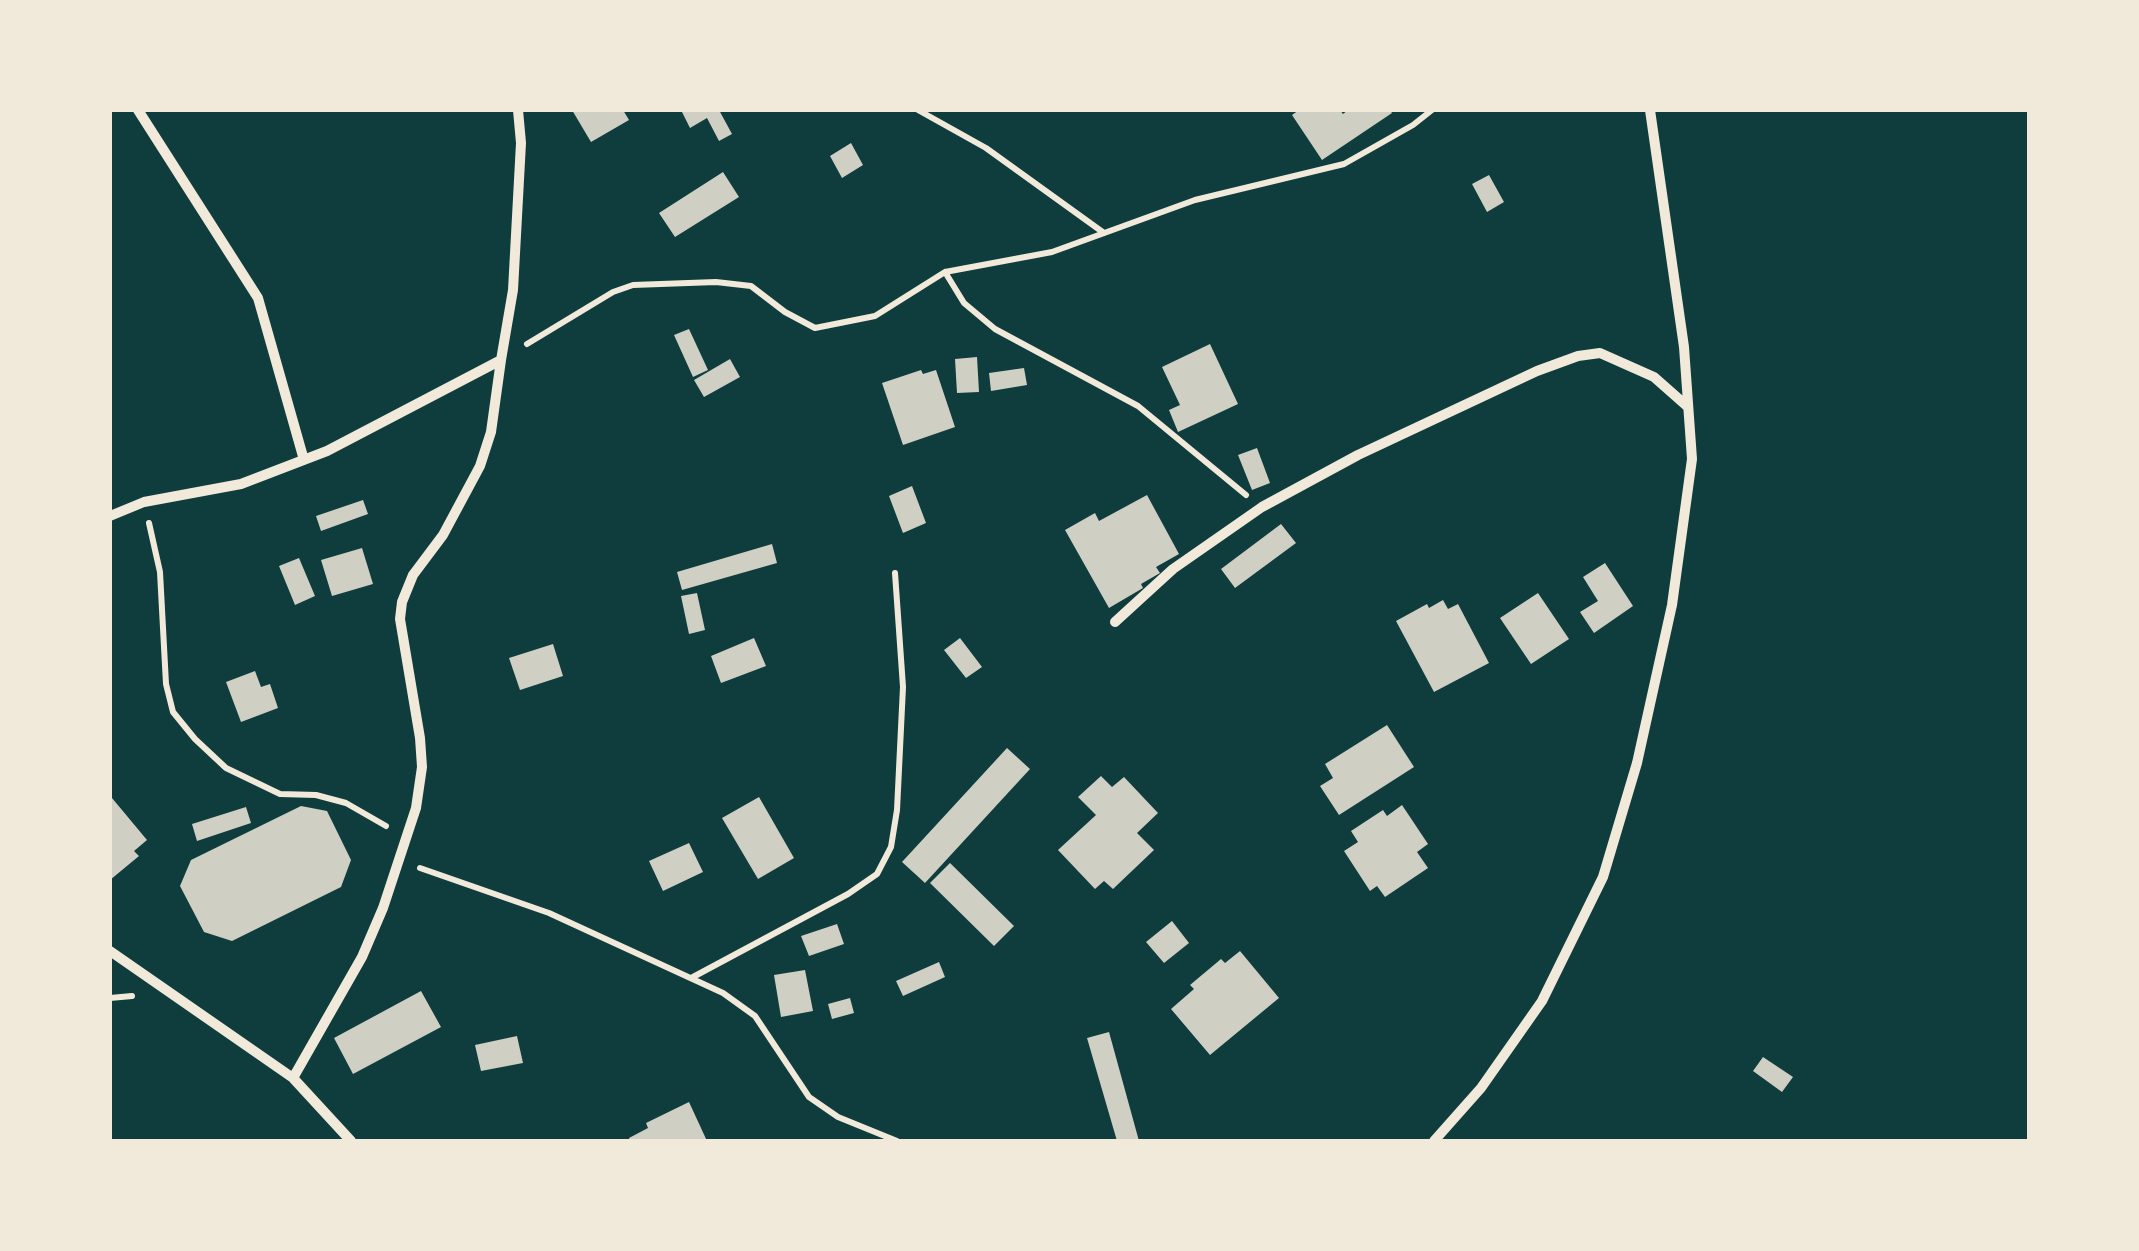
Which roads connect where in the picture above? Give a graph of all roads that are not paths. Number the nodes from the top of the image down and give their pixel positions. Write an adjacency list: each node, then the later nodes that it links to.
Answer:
1 (138, 110): 6 (street)
2 (518, 110): 4 (street)
3 (1650, 110): 5 (street)
4 (501, 360): 6 (street); 10 (street)
5 (1688, 407): 8 (street); 12 (street)
6 (304, 460): 7 (street)
7 (110, 516)
8 (1115, 622)
9 (110, 950): 10 (street)
10 (293, 1078): 11 (street)
11 (351, 1141)
12 (1434, 1141)

